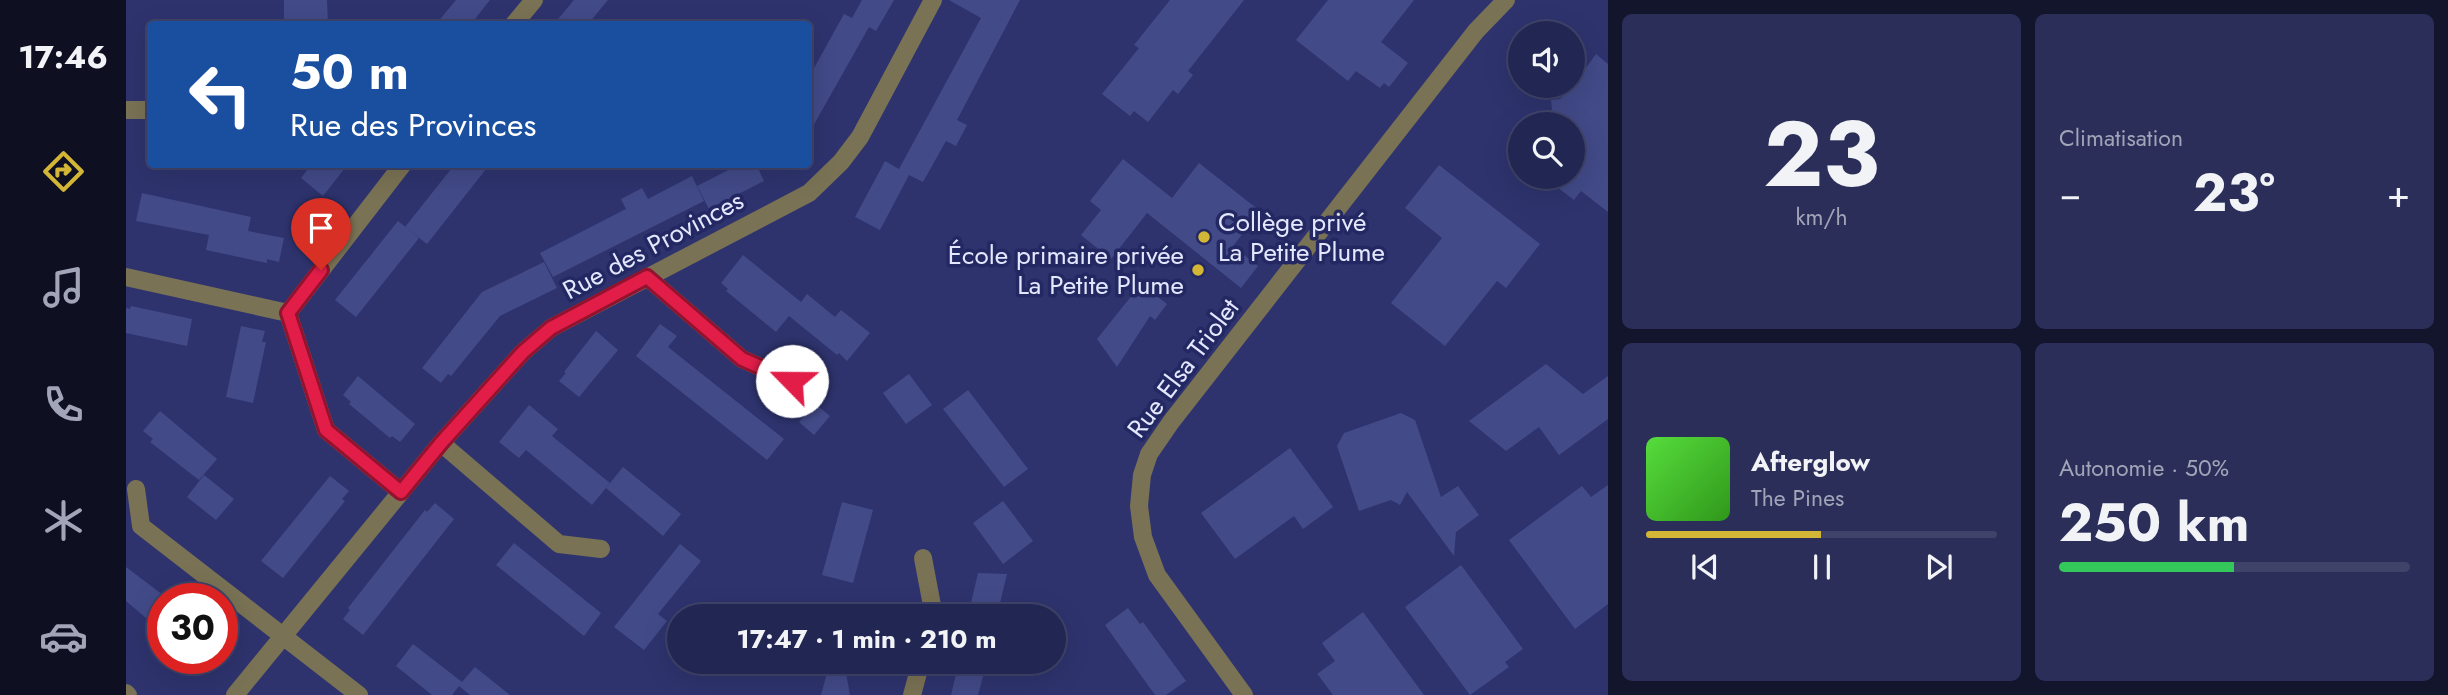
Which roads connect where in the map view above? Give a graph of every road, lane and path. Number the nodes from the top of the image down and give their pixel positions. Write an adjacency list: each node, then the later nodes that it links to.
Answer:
1 (534, 0): 4 (street)
2 (933, 0): 9 (street, Rue des Provinces)
3 (1506, 0): 23 (street, Rue Elsa Triolet)
4 (516, 21)
5 (126, 110): 6 (street)
6 (147, 110)
7 (400, 168): 10 (street)
8 (126, 277): 10 (street)
9 (647, 277): 11 (street); 12 (street, Rue des Provinces)
10 (288, 313): 14 (street)
11 (792, 381)
12 (441, 443): 14 (street, Rue des Provinces); 15 (street)
13 (136, 489): 18 (street)
14 (401, 492): 18 (street, Rue des Provinces)
15 (601, 549)
16 (923, 558): 17 (street)
17 (932, 604)
18 (283, 636): 20 (street, Rue des Provinces); 21 (street)
19 (918, 674): 22 (street)
20 (235, 695)
21 (359, 695)
22 (912, 695)
23 (1243, 695)

